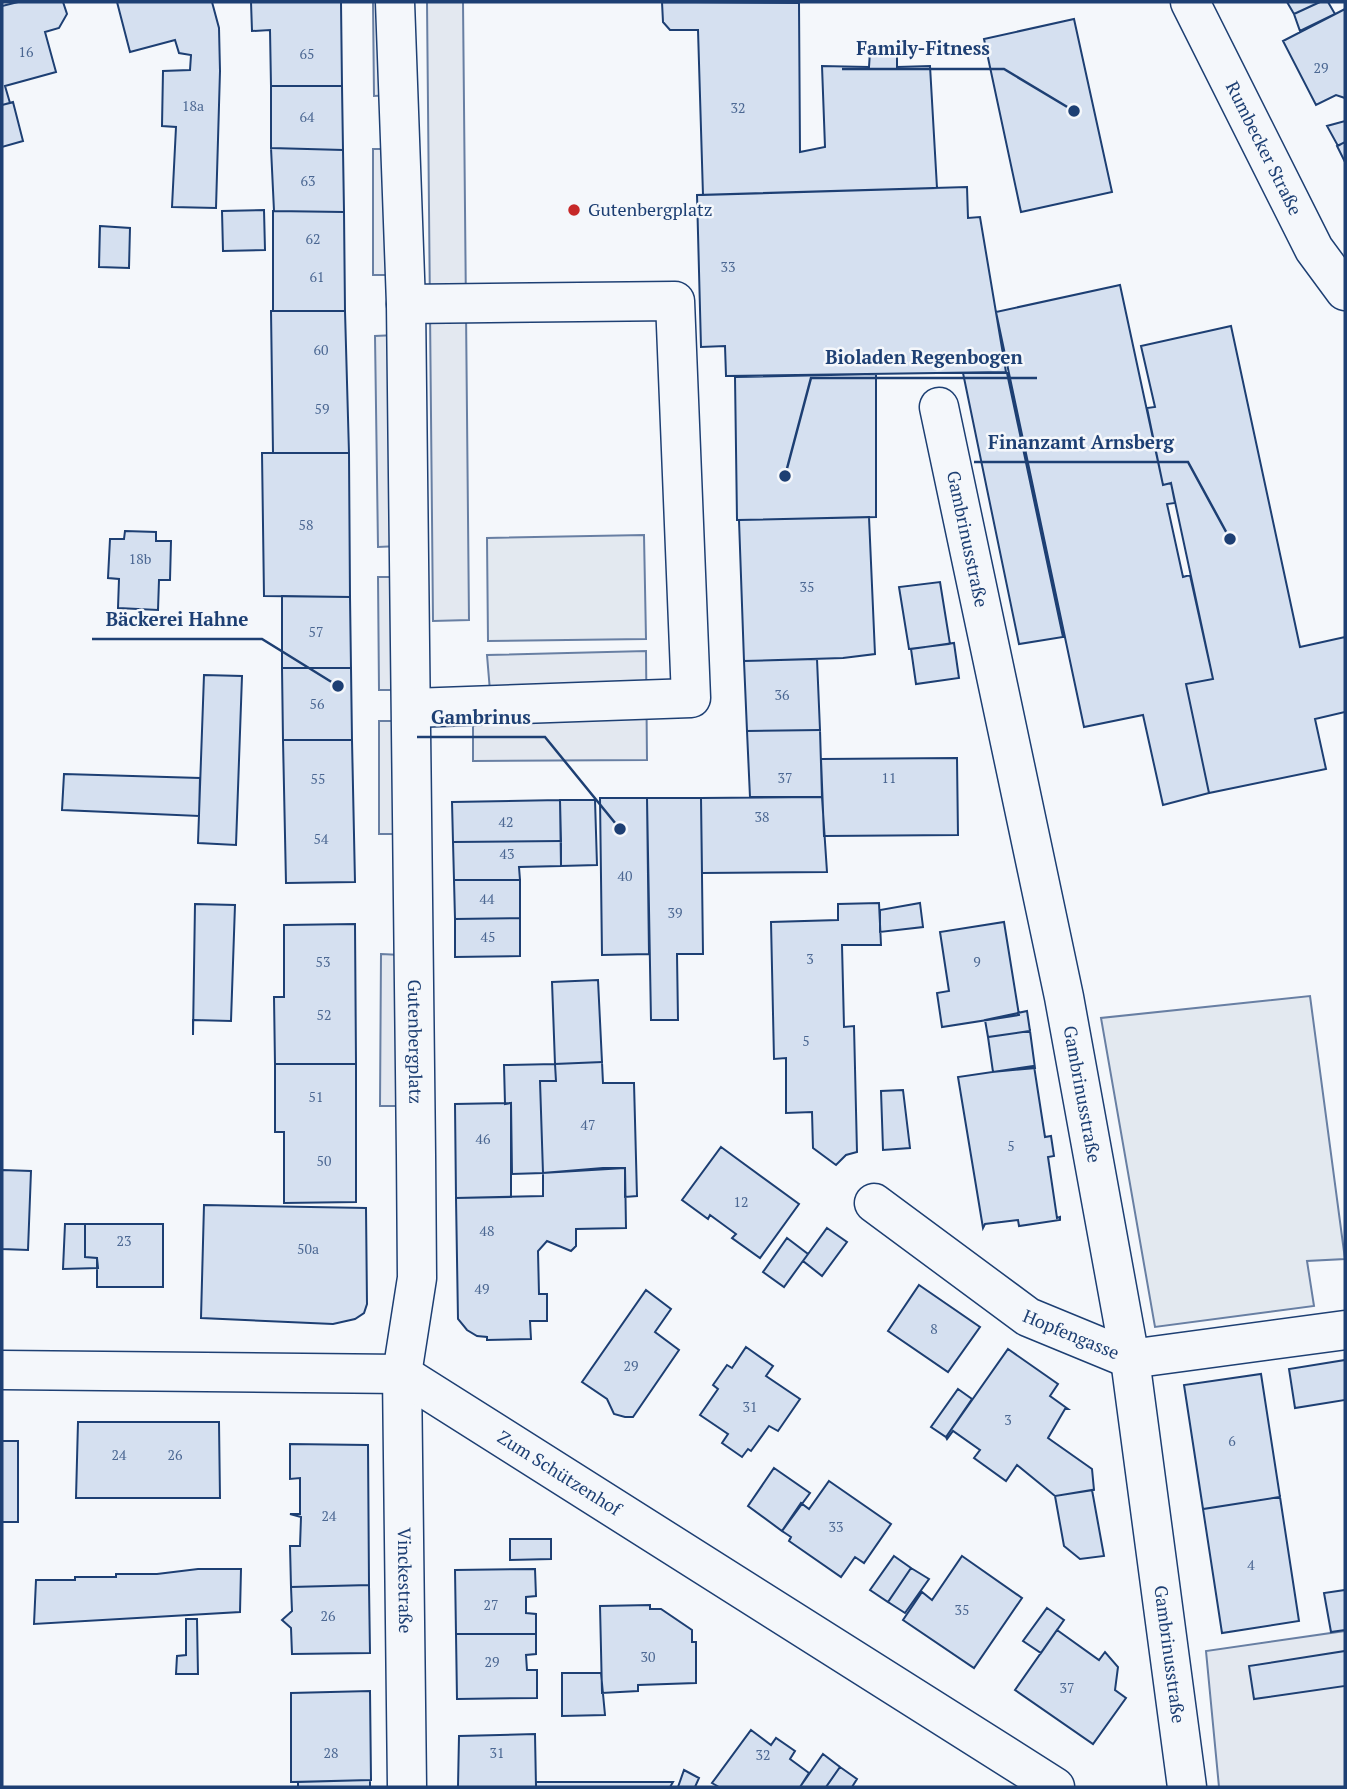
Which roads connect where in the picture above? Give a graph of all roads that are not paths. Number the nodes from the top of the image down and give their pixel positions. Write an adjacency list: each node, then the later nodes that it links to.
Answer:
1 (395, 2): 4 (street, Gutenbergplatz)
2 (1190, 2): 3 (street, Rumbecker Straße)
3 (1345, 291)
4 (406, 304): 6 (street, Gutenbergplatz); 6 (street)
5 (939, 407): 9 (street, Gambrinusstraße)
6 (412, 708): 11 (street, Gutenbergplatz)
7 (874, 1203): 9 (street, Hopfengasse)
8 (1345, 1330): 9 (street, Hopfengasse)
9 (1130, 1359): 14 (street, Gambrinusstraße)
10 (2, 1370): 11 (street)
11 (402, 1374): 12 (street, Vinckestraße); 13 (street, Zum Schützenhof)
12 (407, 1787)
13 (1055, 1787)
14 (1187, 1787)

